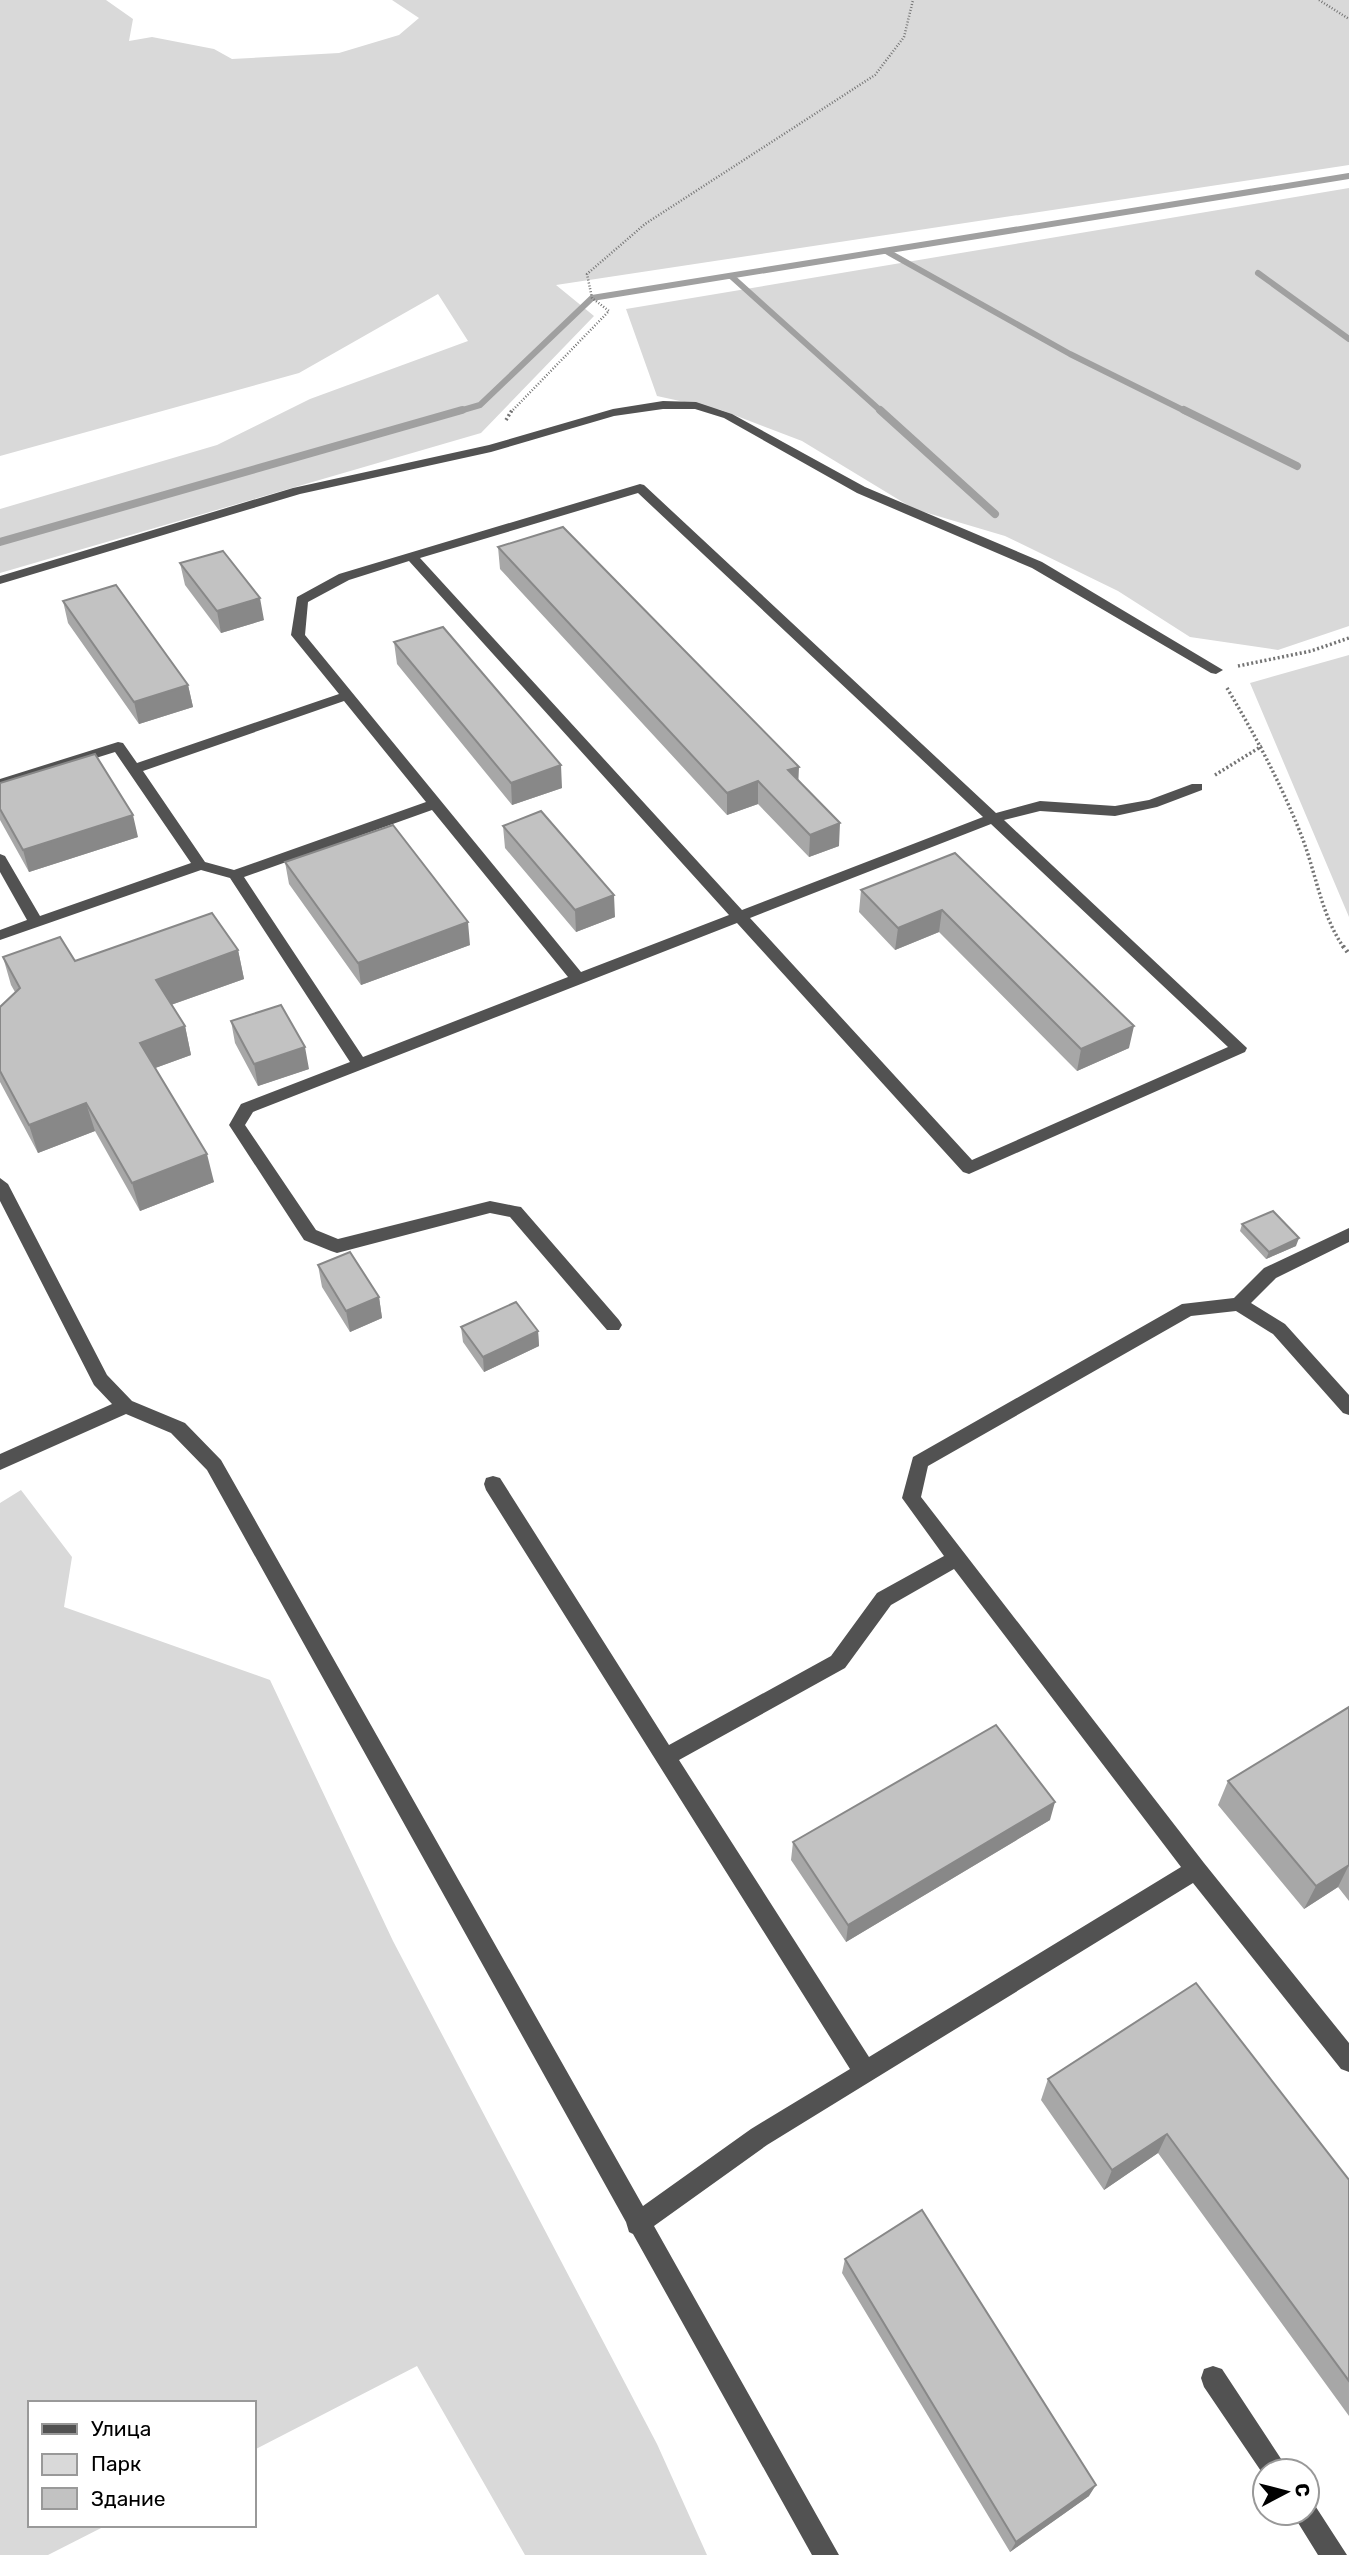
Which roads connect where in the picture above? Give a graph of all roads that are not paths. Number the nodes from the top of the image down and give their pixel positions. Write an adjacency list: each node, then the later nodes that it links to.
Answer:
1 (411, 556): 4 (lane); 9 (lane); 13 (lane)
2 (0, 580): 3 (lane)
3 (1216, 670)
4 (346, 696): 5 (lane); 8 (lane)
5 (135, 769): 6 (lane); 11 (lane)
6 (0, 784)
7 (1197, 787): 9 (lane)
8 (435, 804): 12 (lane); 16 (lane)
9 (993, 818): 13 (lane); 13 (lane)
10 (0, 859): 14 (lane)
11 (200, 865): 12 (lane); 14 (lane)
12 (235, 875): 17 (lane)
13 (740, 916): 16 (lane)
14 (36, 922): 15 (lane)
15 (0, 935)
16 (578, 979): 17 (lane)
17 (360, 1064): 21 (lane)
18 (0, 1184): 22 (lane)
19 (1349, 1234): 20 (lane)
20 (1239, 1304): 23 (lane); 26 (lane)
21 (613, 1325)
22 (126, 1406): 24 (lane); 31 (lane)
23 (1349, 1408)
24 (0, 1462)
25 (493, 1484): 27 (lane)
26 (957, 1558): 27 (lane); 28 (lane)
27 (666, 1757): 30 (lane)
28 (1196, 1870): 29 (lane); 30 (lane)
29 (1349, 2061)
30 (865, 2072): 31 (lane)
31 (638, 2224): 35 (lane)
32 (1213, 2378): 33 (lane)
33 (1267, 2457)
34 (1315, 2527): 36 (lane)
35 (825, 2555)
36 (1334, 2555)

